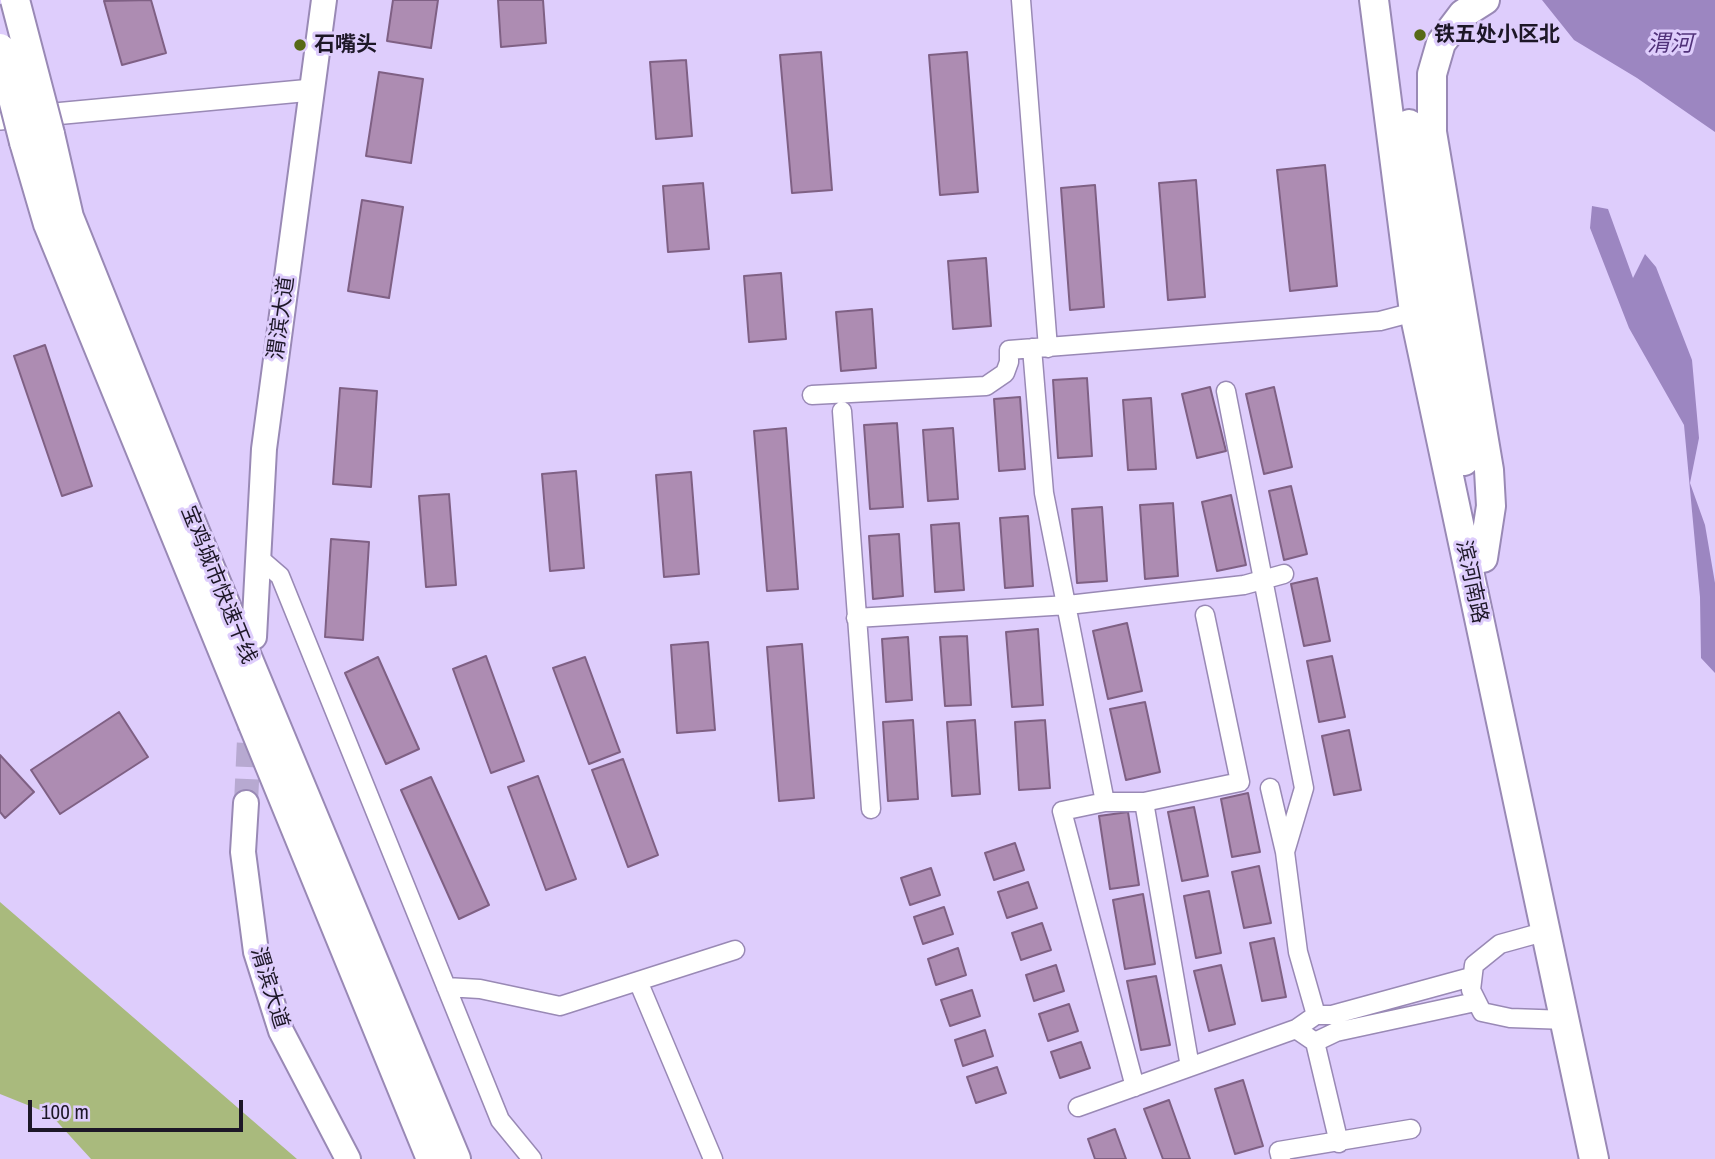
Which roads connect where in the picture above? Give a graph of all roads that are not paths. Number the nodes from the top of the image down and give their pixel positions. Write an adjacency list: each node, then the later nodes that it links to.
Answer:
1 (15, 0): 10 (highway, 宝鸡城市快速干线, bridge)
2 (324, 0): 8 (main road, 渭滨大道)
3 (1021, 0): 12 (street)
4 (1374, 0): 11 (highway, 滨河南路)
5 (1390, 0): 17 (highway, 滨河南路)
6 (1485, 0): 17 (highway)
7 (0, 48): 10 (highway, 宝鸡城市快速干线, bridge)
8 (312, 90): 9 (street); 16 (main road, 渭滨大道)
9 (0, 119)
10 (37, 138): 46 (highway, 宝鸡城市快速干线); 47 (highway, 宝鸡城市快速干线)
11 (1414, 312): 12 (street); 30 (highway, 滨河南路)
12 (1040, 348): 14 (street); 20 (street)
13 (1226, 391): 19 (street)
14 (812, 395)
15 (842, 411): 22 (street)
16 (258, 557): 23 (main road, 渭滨大道); 34 (street)
17 (1483, 558): 52 (highway, 滨河南路)
18 (1284, 574): 19 (street)
19 (1265, 579): 20 (street); 29 (street)
20 (1068, 605): 22 (street); 25 (street)
21 (1205, 615): 26 (street)
22 (856, 618): 28 (street)
23 (254, 637)
24 (1270, 788): 29 (street)
25 (1105, 802): 26 (street); 41 (street)
26 (1144, 802): 40 (street)
27 (246, 803): 45 (main road, 渭滨大道)
28 (871, 809)
29 (1285, 852): 36 (street)
30 (1547, 931): 32 (street); 37 (highway, 滨河南路)
31 (735, 950): 33 (street)
32 (1471, 977): 35 (street); 36 (street)
33 (638, 981): 34 (street); 49 (street)
34 (446, 987): 48 (street)
35 (1475, 1002): 37 (street); 39 (street)
36 (1316, 1015): 38 (street)
37 (1567, 1020): 51 (highway, 滨河南路)
38 (1296, 1029): 39 (street); 40 (street)
39 (1315, 1042): 44 (street)
40 (1190, 1067): 41 (street)
41 (1135, 1087): 42 (street)
42 (1078, 1107)
43 (1410, 1129): 44 (street)
44 (1339, 1143): 50 (street)
45 (348, 1159)
46 (431, 1159)
47 (456, 1159)
48 (532, 1159)
49 (713, 1159)
50 (1281, 1159)
51 (1594, 1159)
52 (1609, 1159)

